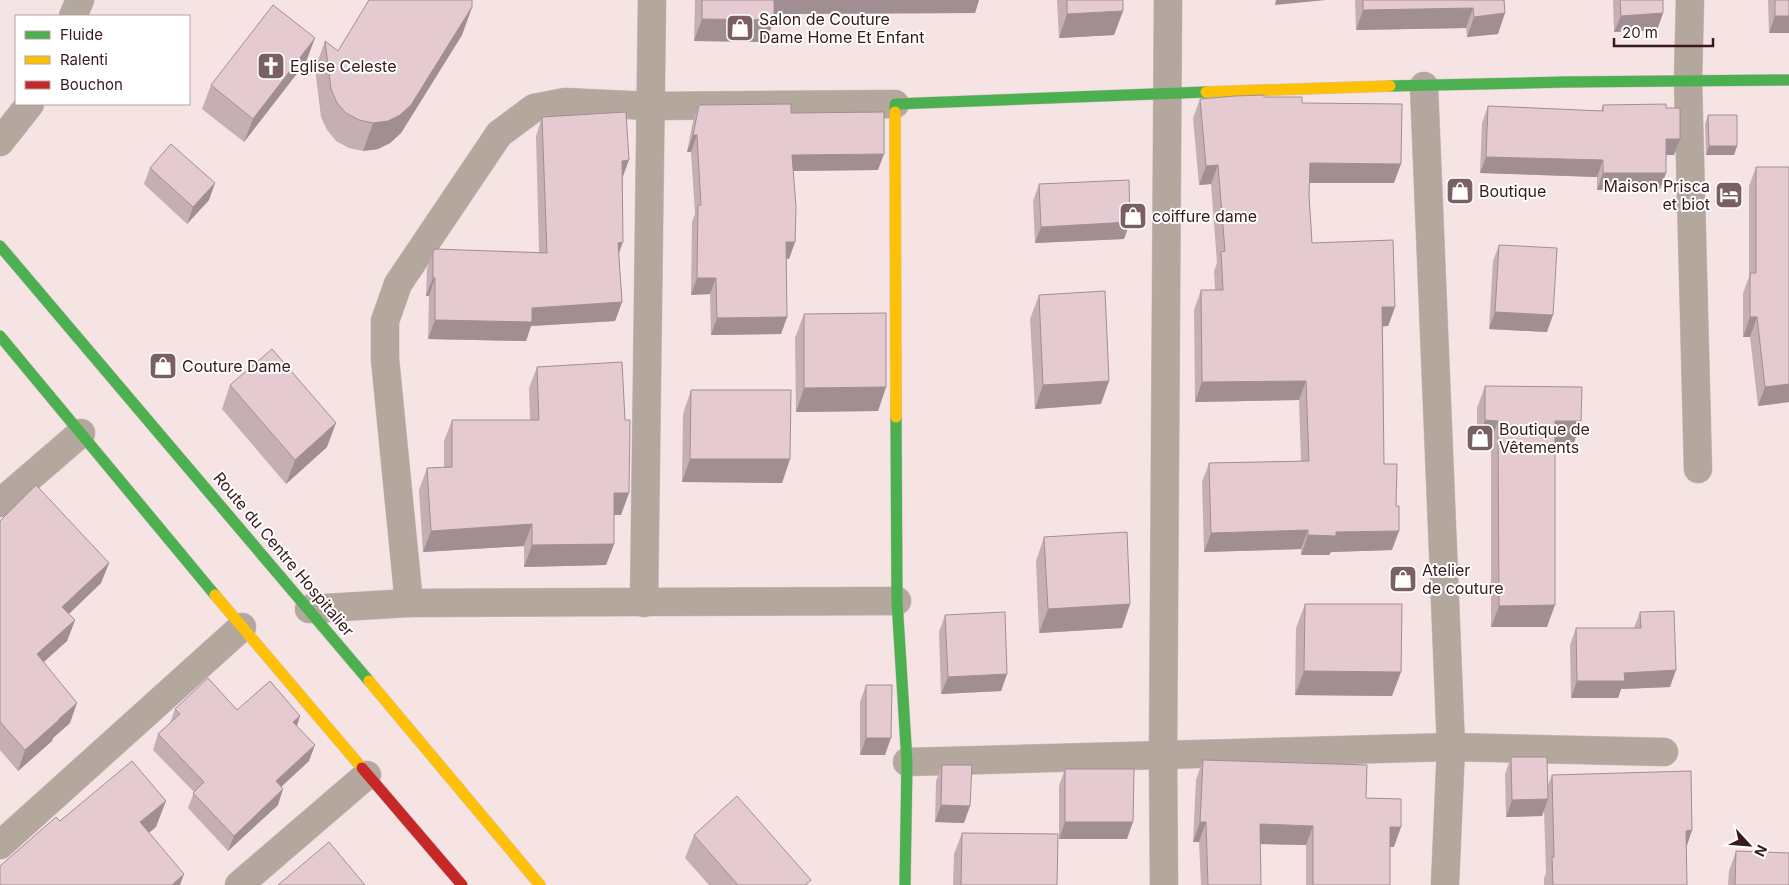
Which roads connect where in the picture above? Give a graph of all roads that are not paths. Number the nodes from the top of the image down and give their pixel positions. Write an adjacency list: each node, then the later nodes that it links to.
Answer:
1 (80, 0): 5 (street)
2 (652, 0): 12 (street)
3 (1168, 0): 9 (street)
4 (1690, 0): 6 (street)
5 (73, 15)
6 (1688, 80): 7 (street); 8 (street); 17 (street)
7 (1789, 80)
8 (1424, 86): 9 (street); 24 (street)
9 (1168, 93): 10 (street); 26 (street)
10 (895, 104): 12 (street); 19 (street)
11 (29, 105): 13 (street)
12 (650, 106): 20 (street); 21 (street)
13 (0, 142)
14 (0, 246): 22 (street, Route du Centre Hospitalier)
15 (0, 336): 16 (street)
16 (81, 433): 18 (street); 23 (street)
17 (1698, 469)
18 (0, 502)
19 (897, 601): 21 (street); 27 (street)
20 (409, 602): 21 (street); 22 (street)
21 (644, 603)
22 (309, 608): 32 (street, Route du Centre Hospitalier)
23 (242, 627): 28 (street); 29 (street)
24 (1451, 747): 25 (street); 26 (street); 35 (street)
25 (1664, 752)
26 (1162, 756): 27 (street); 34 (street)
27 (907, 762): 33 (street)
28 (367, 775): 30 (street); 31 (street)
29 (0, 845)
30 (239, 885)
31 (462, 885)
32 (540, 885)
33 (905, 885)
34 (1164, 885)
35 (1445, 885)

